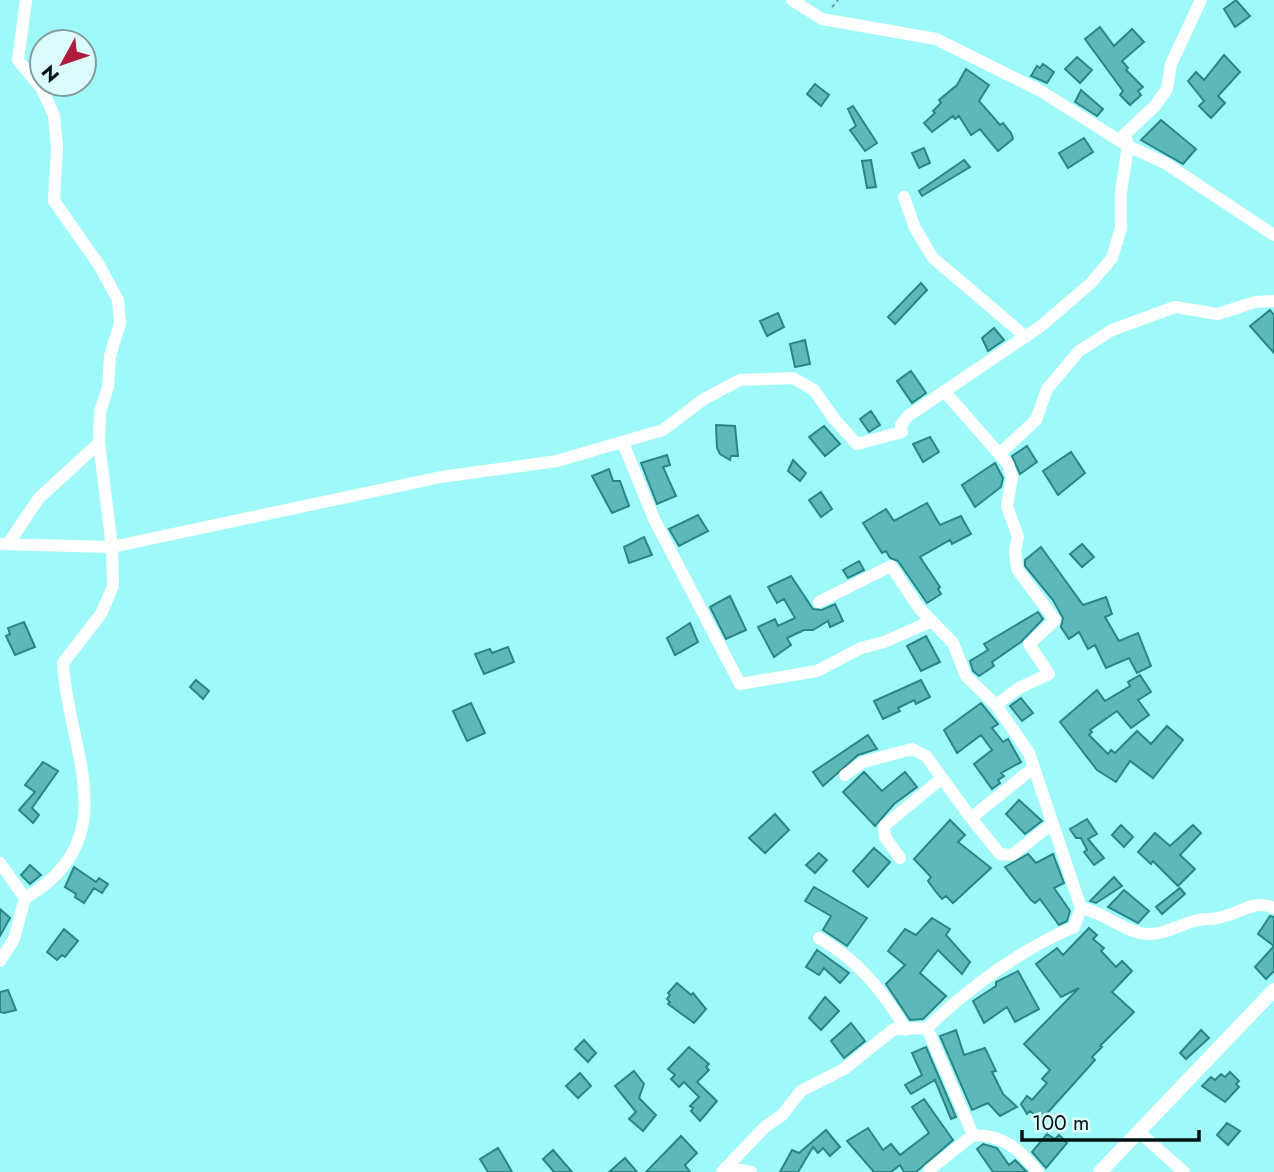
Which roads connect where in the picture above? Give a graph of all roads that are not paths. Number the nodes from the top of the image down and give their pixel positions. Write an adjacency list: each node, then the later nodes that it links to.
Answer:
1 (26, 0): 10 (street)
2 (792, 0): 4 (street)
3 (1201, 0): 4 (street)
4 (1128, 146): 6 (street); 8 (street)
5 (904, 197): 8 (street)
6 (1274, 235)
7 (1274, 301): 12 (street)
8 (1026, 337): 9 (street)
9 (944, 391): 11 (street); 12 (street)
10 (99, 443): 13 (street); 14 (street)
11 (623, 443): 14 (street); 16 (street)
12 (999, 454): 17 (street)
13 (4, 544): 14 (street)
14 (112, 547): 25 (street)
15 (819, 603): 16 (street)
16 (932, 621): 17 (street)
17 (996, 705): 18 (street)
18 (1033, 768): 21 (street); 22 (street)
19 (845, 775): 20 (street)
20 (942, 778): 21 (street); 23 (street)
21 (971, 818): 22 (street)
22 (1052, 824): 26 (street)
23 (900, 858)
24 (0, 863): 25 (street)
25 (25, 898): 29 (street)
26 (1081, 908): 27 (street); 31 (street)
27 (1274, 908)
28 (819, 938): 32 (street)
29 (0, 961)
30 (1274, 990): 33 (street)
31 (927, 1028): 32 (street); 34 (street)
32 (906, 1030): 35 (street)
33 (1139, 1132): 39 (street); 40 (street)
34 (973, 1135): 36 (street); 38 (street)
35 (724, 1170): 37 (street)
36 (929, 1170)
37 (751, 1172)
38 (1038, 1172)
39 (1100, 1172)
40 (1184, 1172)

